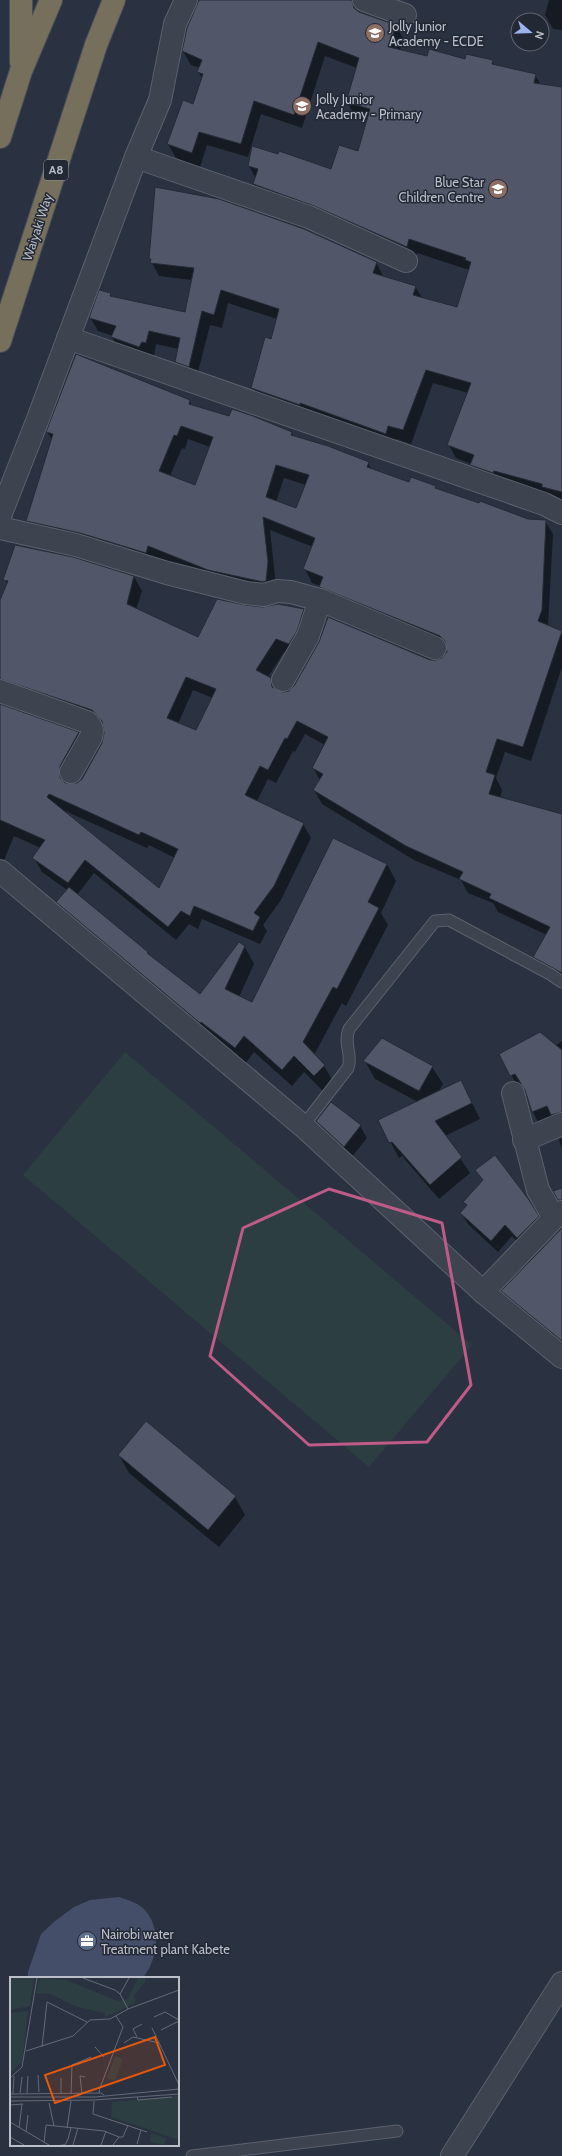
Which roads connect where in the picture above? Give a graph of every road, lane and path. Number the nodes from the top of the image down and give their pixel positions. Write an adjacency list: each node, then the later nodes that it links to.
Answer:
1 (21, 0): 7 (highway)
2 (51, 0): 7 (highway)
3 (114, 0): 12 (highway, Waiyaki Way / A8)
4 (186, 0): 9 (street)
5 (364, 0): 6 (street)
6 (405, 15)
7 (20, 71): 8 (highway)
8 (0, 138)
9 (136, 157): 10 (street); 11 (street)
10 (406, 261)
11 (68, 338): 13 (street); 14 (street)
12 (0, 341)
13 (562, 513)
14 (0, 516)
15 (0, 528): 16 (street)
16 (320, 600): 17 (street); 18 (street)
17 (435, 648)
18 (284, 680)
19 (0, 691): 20 (street)
20 (71, 772)
21 (0, 871): 25 (street)
22 (562, 982): 25 (lane)
23 (513, 1093): 26 (street)
24 (562, 1124): 26 (street)
25 (303, 1126): 28 (street)
26 (524, 1140): 27 (street)
27 (558, 1215): 28 (street)
28 (483, 1292): 29 (street)
29 (562, 1357)
30 (562, 1983): 33 (street)
31 (397, 2131): 32 (lane)
32 (192, 2156)
33 (452, 2156)

